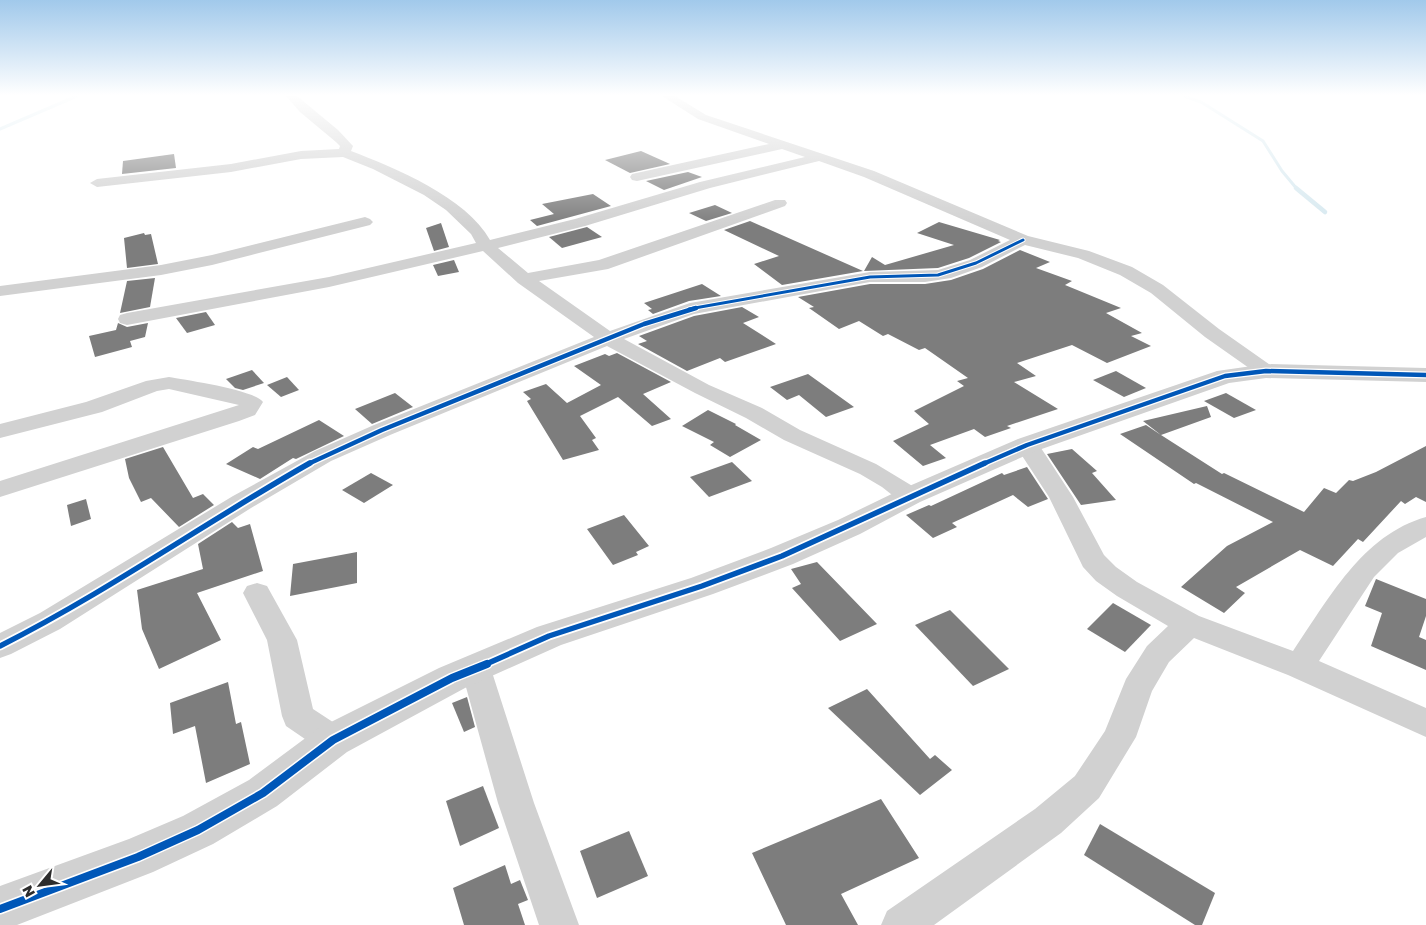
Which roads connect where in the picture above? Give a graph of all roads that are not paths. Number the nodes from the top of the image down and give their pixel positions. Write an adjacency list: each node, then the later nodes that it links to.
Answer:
1 (341, 139): 4 (street)
2 (768, 139): 3 (street)
3 (782, 144): 5 (street); 6 (street)
4 (344, 153): 7 (street); 11 (street)
5 (820, 157): 10 (street); 11 (street)
6 (638, 177)
7 (97, 183)
8 (780, 203): 12 (street)
9 (365, 222): 13 (street)
10 (1023, 240): 15 (street); 16 (street)
11 (485, 244): 12 (street); 14 (street)
12 (524, 279): 15 (street)
13 (0, 292)
14 (127, 319)
15 (609, 340): 21 (street); 25 (street)
16 (1266, 371): 17 (street); 19 (street)
17 (1426, 375)
18 (0, 431): 20 (street)
19 (1027, 445): 21 (street); 24 (street)
20 (0, 489)
21 (910, 496): 27 (street)
22 (1426, 526): 26 (street)
23 (257, 593): 29 (street)
24 (1188, 624): 26 (street); 31 (street)
25 (0, 646)
26 (1299, 666): 28 (street)
27 (476, 669): 29 (street); 32 (street)
28 (1426, 724)
29 (333, 740): 30 (street)
30 (0, 909)
31 (909, 923)
32 (559, 925)

